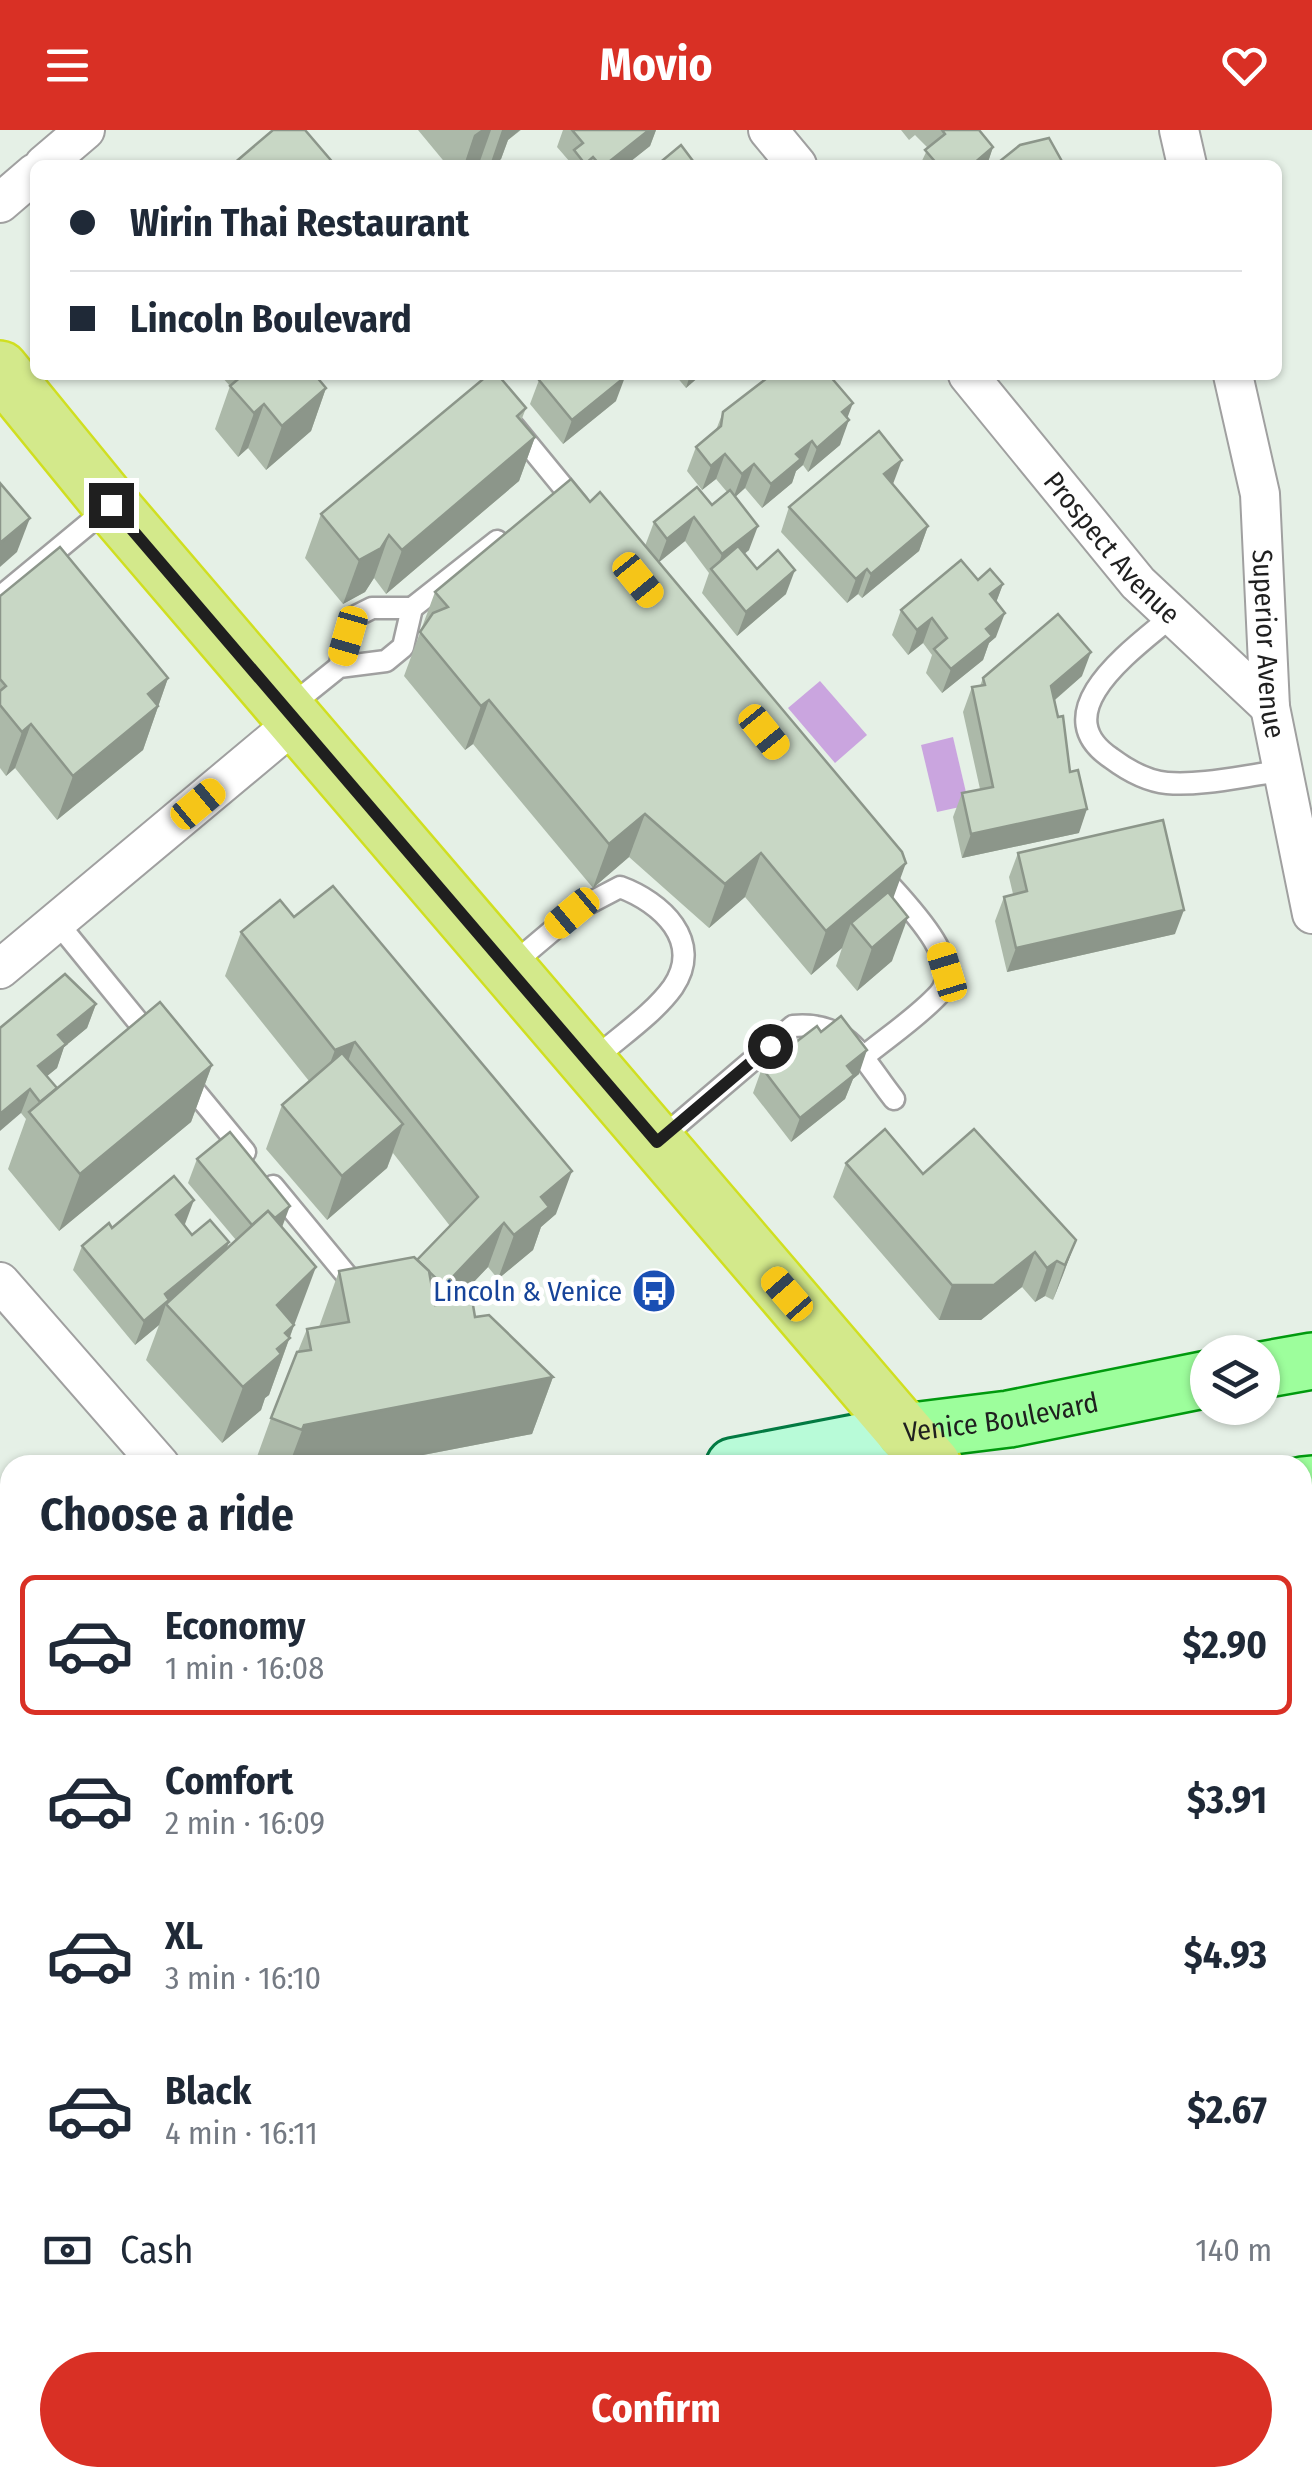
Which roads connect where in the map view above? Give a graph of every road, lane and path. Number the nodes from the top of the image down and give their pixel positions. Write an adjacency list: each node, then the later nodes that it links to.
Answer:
1 (84, 130): 4 (street)
2 (768, 130): 5 (street)
3 (1179, 130): 6 (street)
4 (50, 160)
5 (793, 160)
6 (1186, 160)
7 (30, 177): 8 (street)
8 (0, 204)
9 (0, 368): 13 (highway)
10 (972, 380): 18 (street, Prospect Avenue)
11 (1234, 380): 20 (street, Superior Avenue)
12 (500, 411): 14 (lane)
13 (111, 505): 16 (lane); 21 (highway)
14 (588, 518)
15 (518, 524): 17 (lane)
16 (0, 596)
17 (412, 608): 19 (lane); 19 (lane)
18 (1172, 616): 20 (street, Prospect Avenue); 22 (lane)
19 (338, 667): 21 (lane)
20 (1270, 707): 22 (street, Superior Avenue)
21 (293, 714): 25 (street); 26 (highway)
22 (1283, 771): 24 (street, Superior Avenue)
23 (864, 854): 28 (lane)
24 (1312, 914)
25 (56, 921): 27 (street); 33 (lane)
26 (508, 968): 29 (highway); 29 (lane)
27 (0, 969)
28 (862, 1059): 30 (lane); 31 (lane)
29 (590, 1064): 31 (highway)
30 (894, 1100)
31 (657, 1142): 38 (highway)
32 (0, 1282): 37 (street)
33 (358, 1288)
34 (1312, 1361): 35 (main road)
35 (1280, 1367)
36 (1190, 1384): 38 (main road, Venice Boulevard)
37 (136, 1449)
38 (918, 1449): 39 (main road, Venice Boulevard)
39 (849, 1455)

